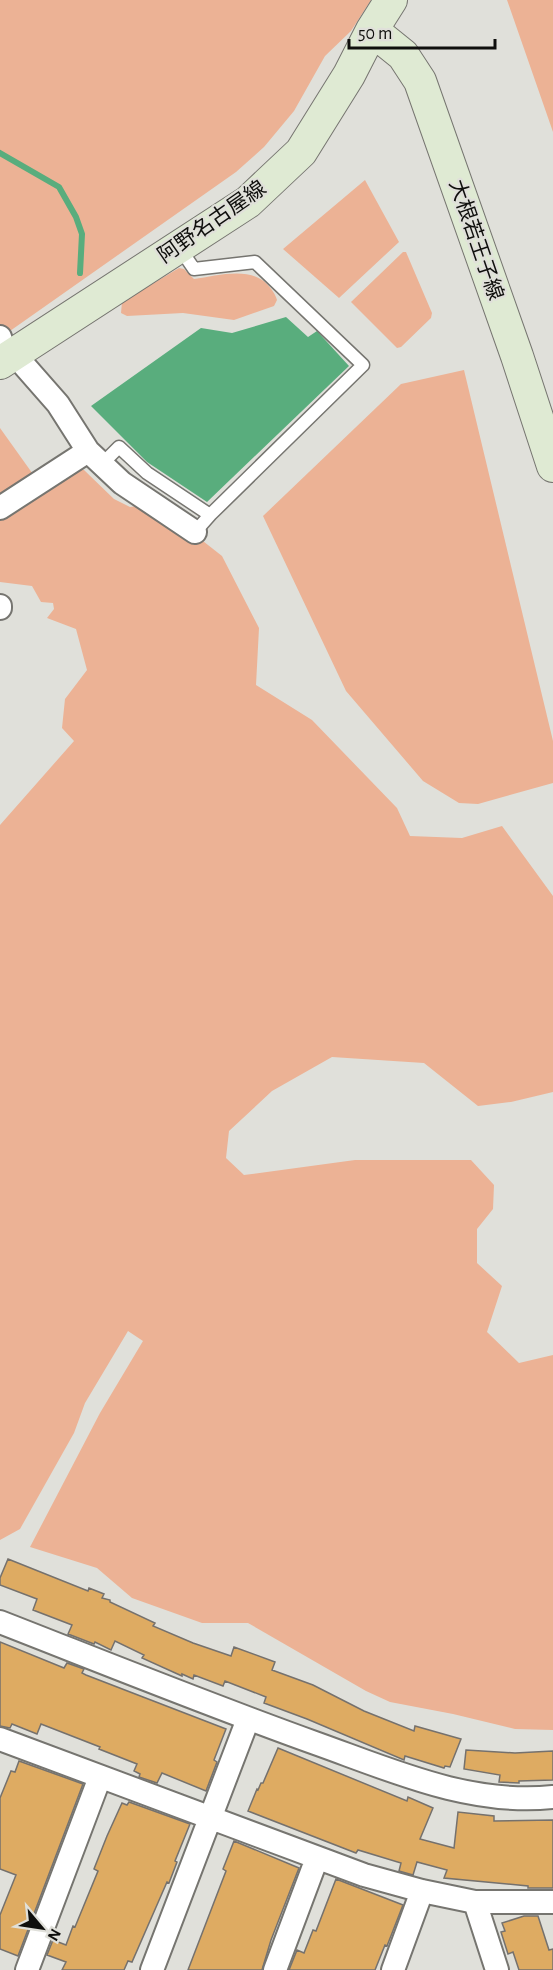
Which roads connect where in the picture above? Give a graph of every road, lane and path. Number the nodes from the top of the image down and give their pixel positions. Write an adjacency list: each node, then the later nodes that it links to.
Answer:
1 (391, 0): 2 (main road, 阿野名古屋線)
2 (372, 30): 3 (main road, 阿野名古屋線); 6 (main road, 大根若王子線)
3 (178, 247): 4 (main road, 阿野名古屋線); 8 (lane)
4 (6, 353): 5 (street)
5 (95, 458): 7 (street); 8 (street)
6 (553, 466)
7 (0, 508)
8 (203, 524)
9 (0, 1622): 10 (street)
10 (248, 1719): 13 (street); 14 (street)
11 (0, 1739): 12 (street)
12 (100, 1777): 14 (street); 19 (street)
13 (553, 1797)
14 (211, 1816): 15 (street); 20 (street)
15 (317, 1858): 16 (street); 21 (street)
16 (422, 1892): 17 (street); 22 (street)
17 (475, 1902): 18 (street); 23 (street)
18 (553, 1902)
19 (27, 1970)
20 (152, 1970)
21 (274, 1970)
22 (393, 1970)
23 (497, 1970)

